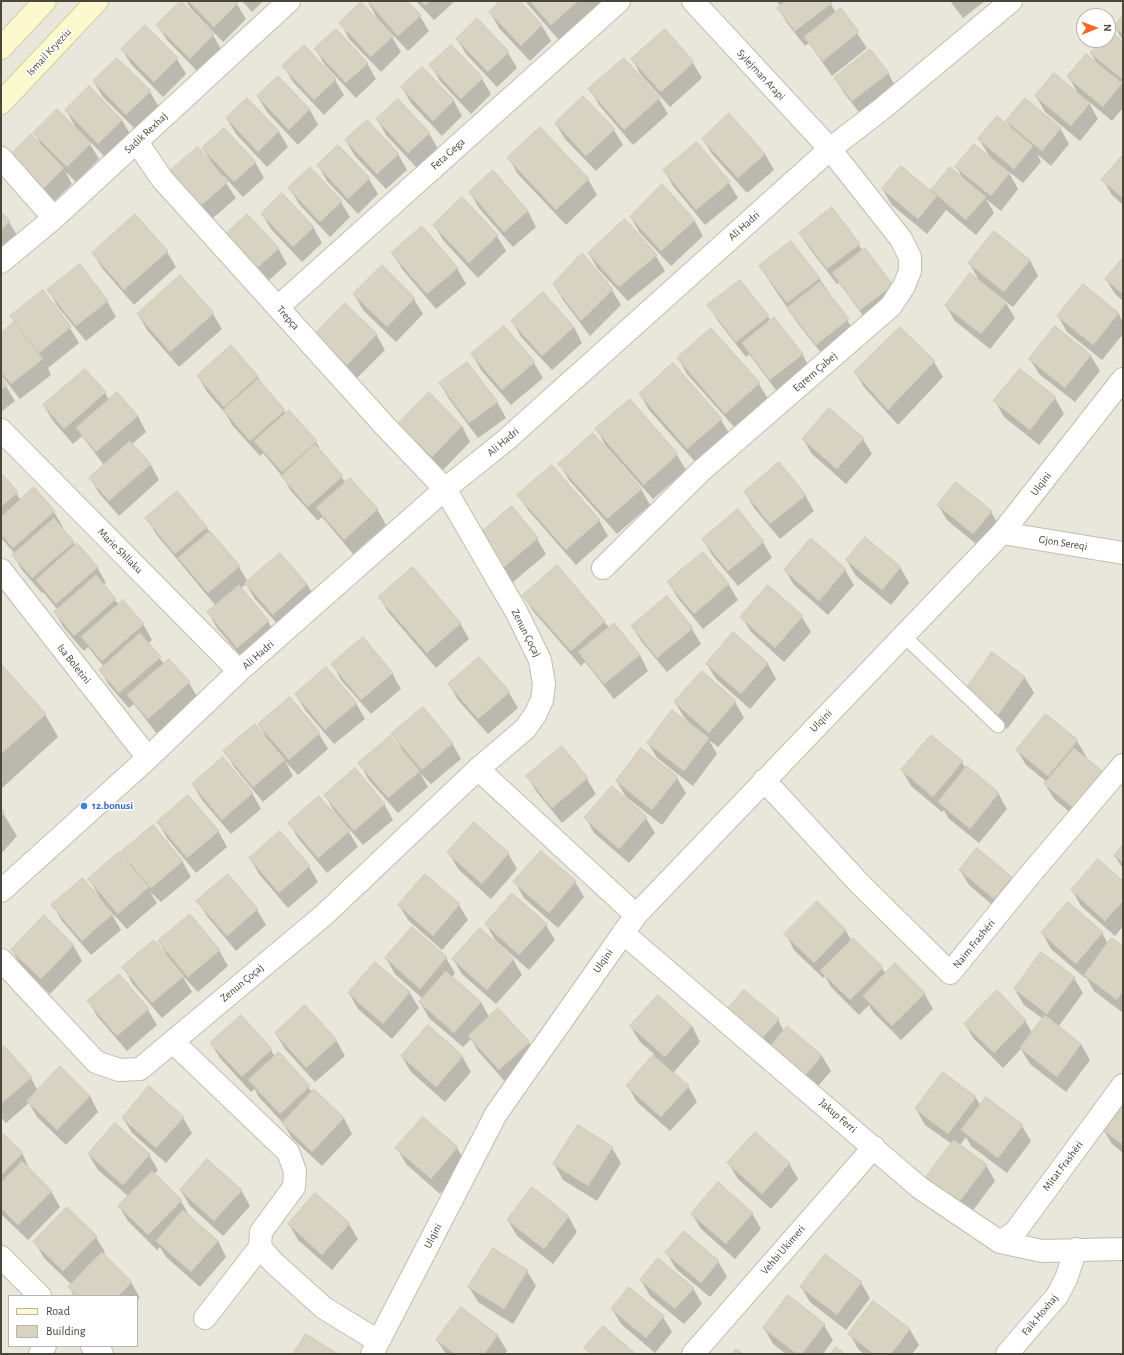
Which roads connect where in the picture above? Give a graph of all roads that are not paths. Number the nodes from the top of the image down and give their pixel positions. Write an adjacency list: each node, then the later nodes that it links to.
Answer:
1 (45, 1): 7 (main road)
2 (97, 1): 8 (main road, Ismail Kryeziu)
3 (289, 1): 9 (street, Sadik Rexhaj)
4 (618, 1): 14 (street, Feta Gega)
5 (692, 1): 10 (street, Sylejman Arapi)
6 (1011, 1): 10 (street, Ali Hadri)
7 (1, 48)
8 (1, 103)
9 (137, 142): 12 (street, Sadik Rexhaj); 14 (street, Trepça)
10 (830, 149): 17 (street, Ali Hadri); 20 (street, Eqrem Çabej)
11 (1, 158): 12 (street)
12 (54, 218): 13 (street, Sadik Rexhaj)
13 (1, 262)
14 (278, 307): 17 (street, Trepça)
15 (1123, 379): 18 (street, Ulqini)
16 (1, 430): 23 (street, Marie Shllaku)
17 (445, 489): 23 (street, Ali Hadri); 27 (street, Zenun Çoçaj)
18 (1002, 533): 19 (street, Gjon Sereqi); 22 (street, Ulqini)
19 (1123, 553)
20 (603, 568)
21 (1, 570): 25 (street, Isa Boletini)
22 (904, 636): 24 (lane); 28 (street, Ulqini)
23 (239, 671): 25 (street, Ali Hadri)
24 (998, 726)
25 (148, 758): 29 (street, Ali Hadri)
26 (1123, 765): 28 (street, Naim Frashëri)
27 (478, 769): 30 (street); 33 (street, Zenun Çoçaj)
28 (764, 780): 30 (street, Ulqini)
29 (1, 891)
30 (636, 915): 31 (street, Ulqini)
31 (623, 933): 35 (street, Jakup Ferri); 44 (street, Ulqini)
32 (1, 960): 33 (street, Zenun Çoçaj)
33 (173, 1042): 37 (street)
34 (1123, 1086): 36 (street, Mitat Frashëri)
35 (874, 1147): 36 (street, Jakup Ferri); 46 (street, Vehbi Ukimeri)
36 (1000, 1242): 39 (street, Jakup Ferri)
37 (260, 1247): 42 (street); 44 (street, Ulqini)
38 (1122, 1248): 39 (street, Jakup Ferri)
39 (1076, 1249): 47 (street, Faik Hoxhaj)
40 (1, 1257): 41 (street)
41 (39, 1295)
42 (205, 1318)
43 (93, 1347): 45 (street)
44 (375, 1348)
45 (102, 1354)
46 (693, 1354)
47 (1007, 1354)

